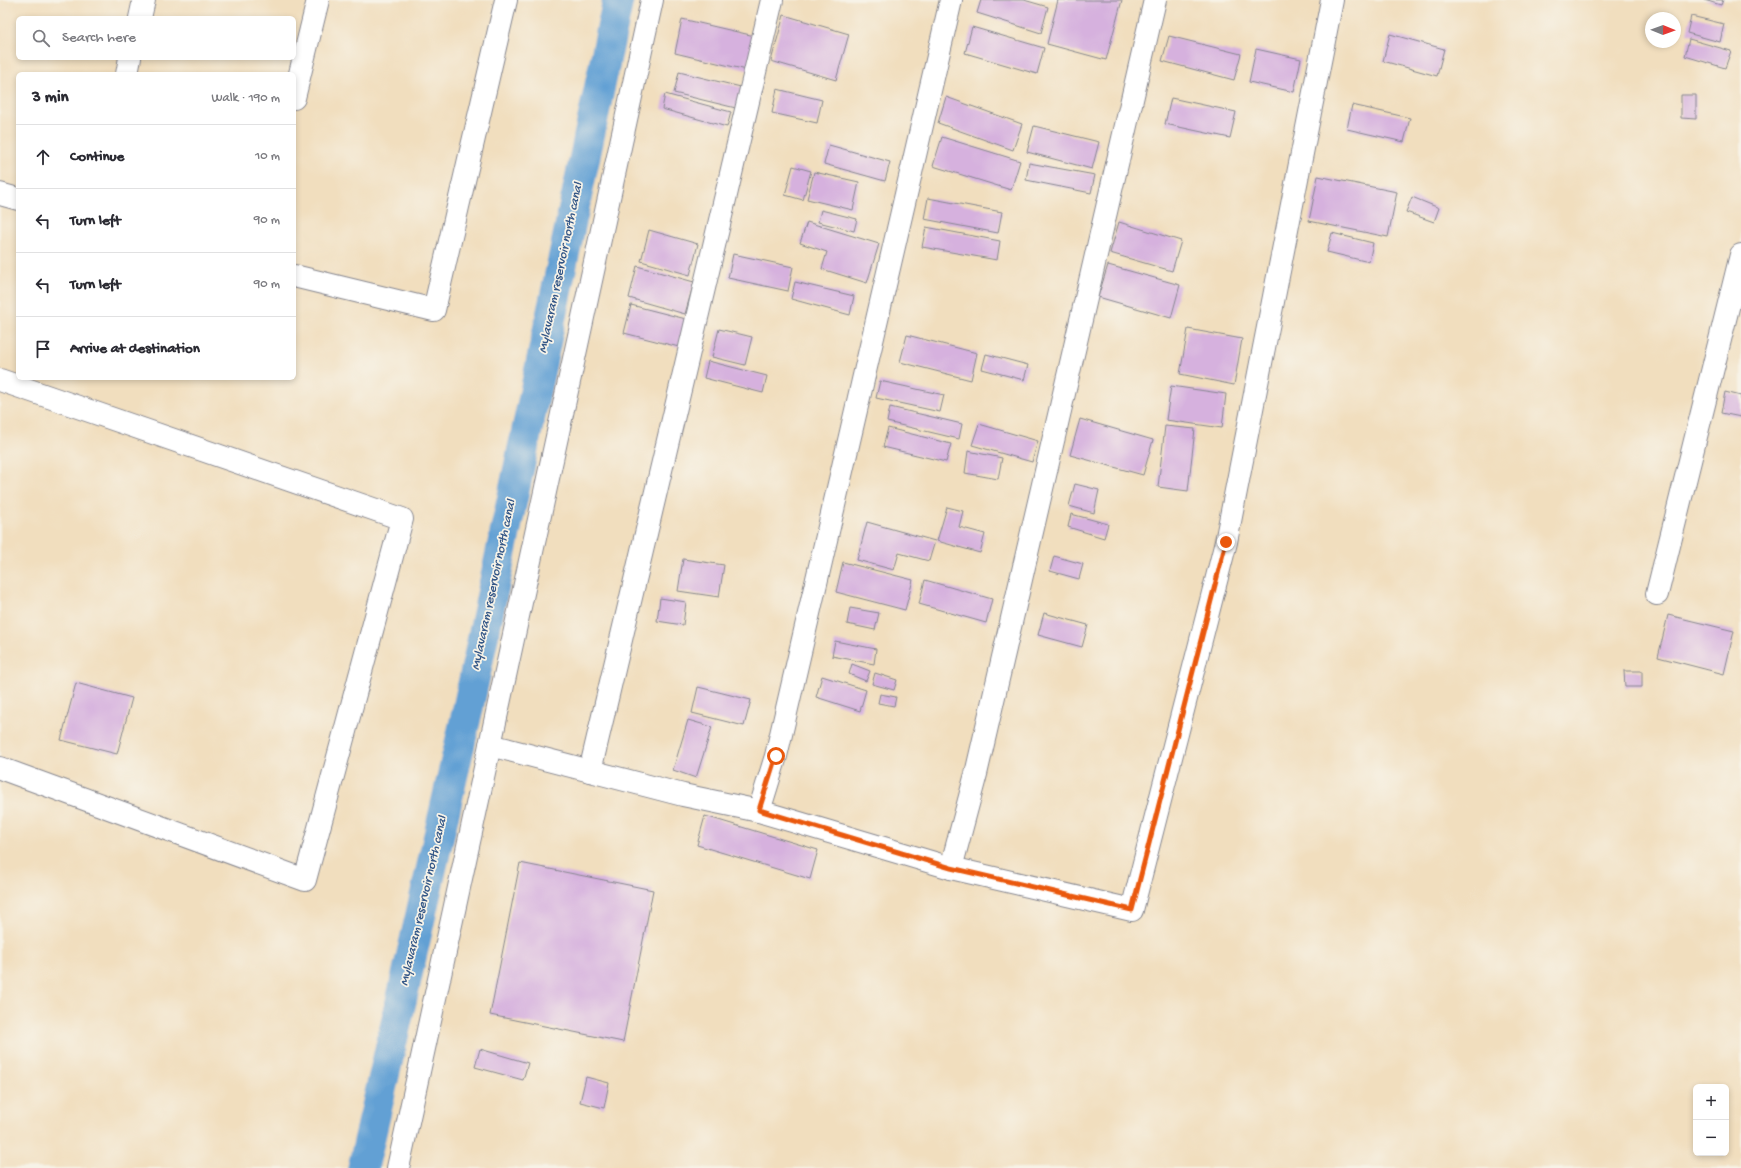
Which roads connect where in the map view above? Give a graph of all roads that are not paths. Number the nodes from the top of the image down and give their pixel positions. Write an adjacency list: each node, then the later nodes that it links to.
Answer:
1 (144, 0): 9 (street)
2 (318, 0): 12 (street)
3 (506, 0): 16 (street)
4 (652, 0): 19 (street)
5 (772, 0): 21 (street)
6 (951, 0): 22 (street)
7 (1154, 0): 23 (street)
8 (1332, 0): 23 (street)
9 (140, 16)
10 (130, 60): 11 (street)
11 (127, 72)
12 (296, 90)
13 (0, 194): 14 (street)
14 (16, 198)
15 (1741, 255): 18 (street)
16 (296, 276)
17 (0, 380): 20 (street)
18 (1657, 594)
19 (490, 745): 21 (street); 24 (street)
20 (0, 768)
21 (590, 771): 22 (street)
22 (759, 810): 23 (street)
23 (951, 868)
24 (398, 1168)

